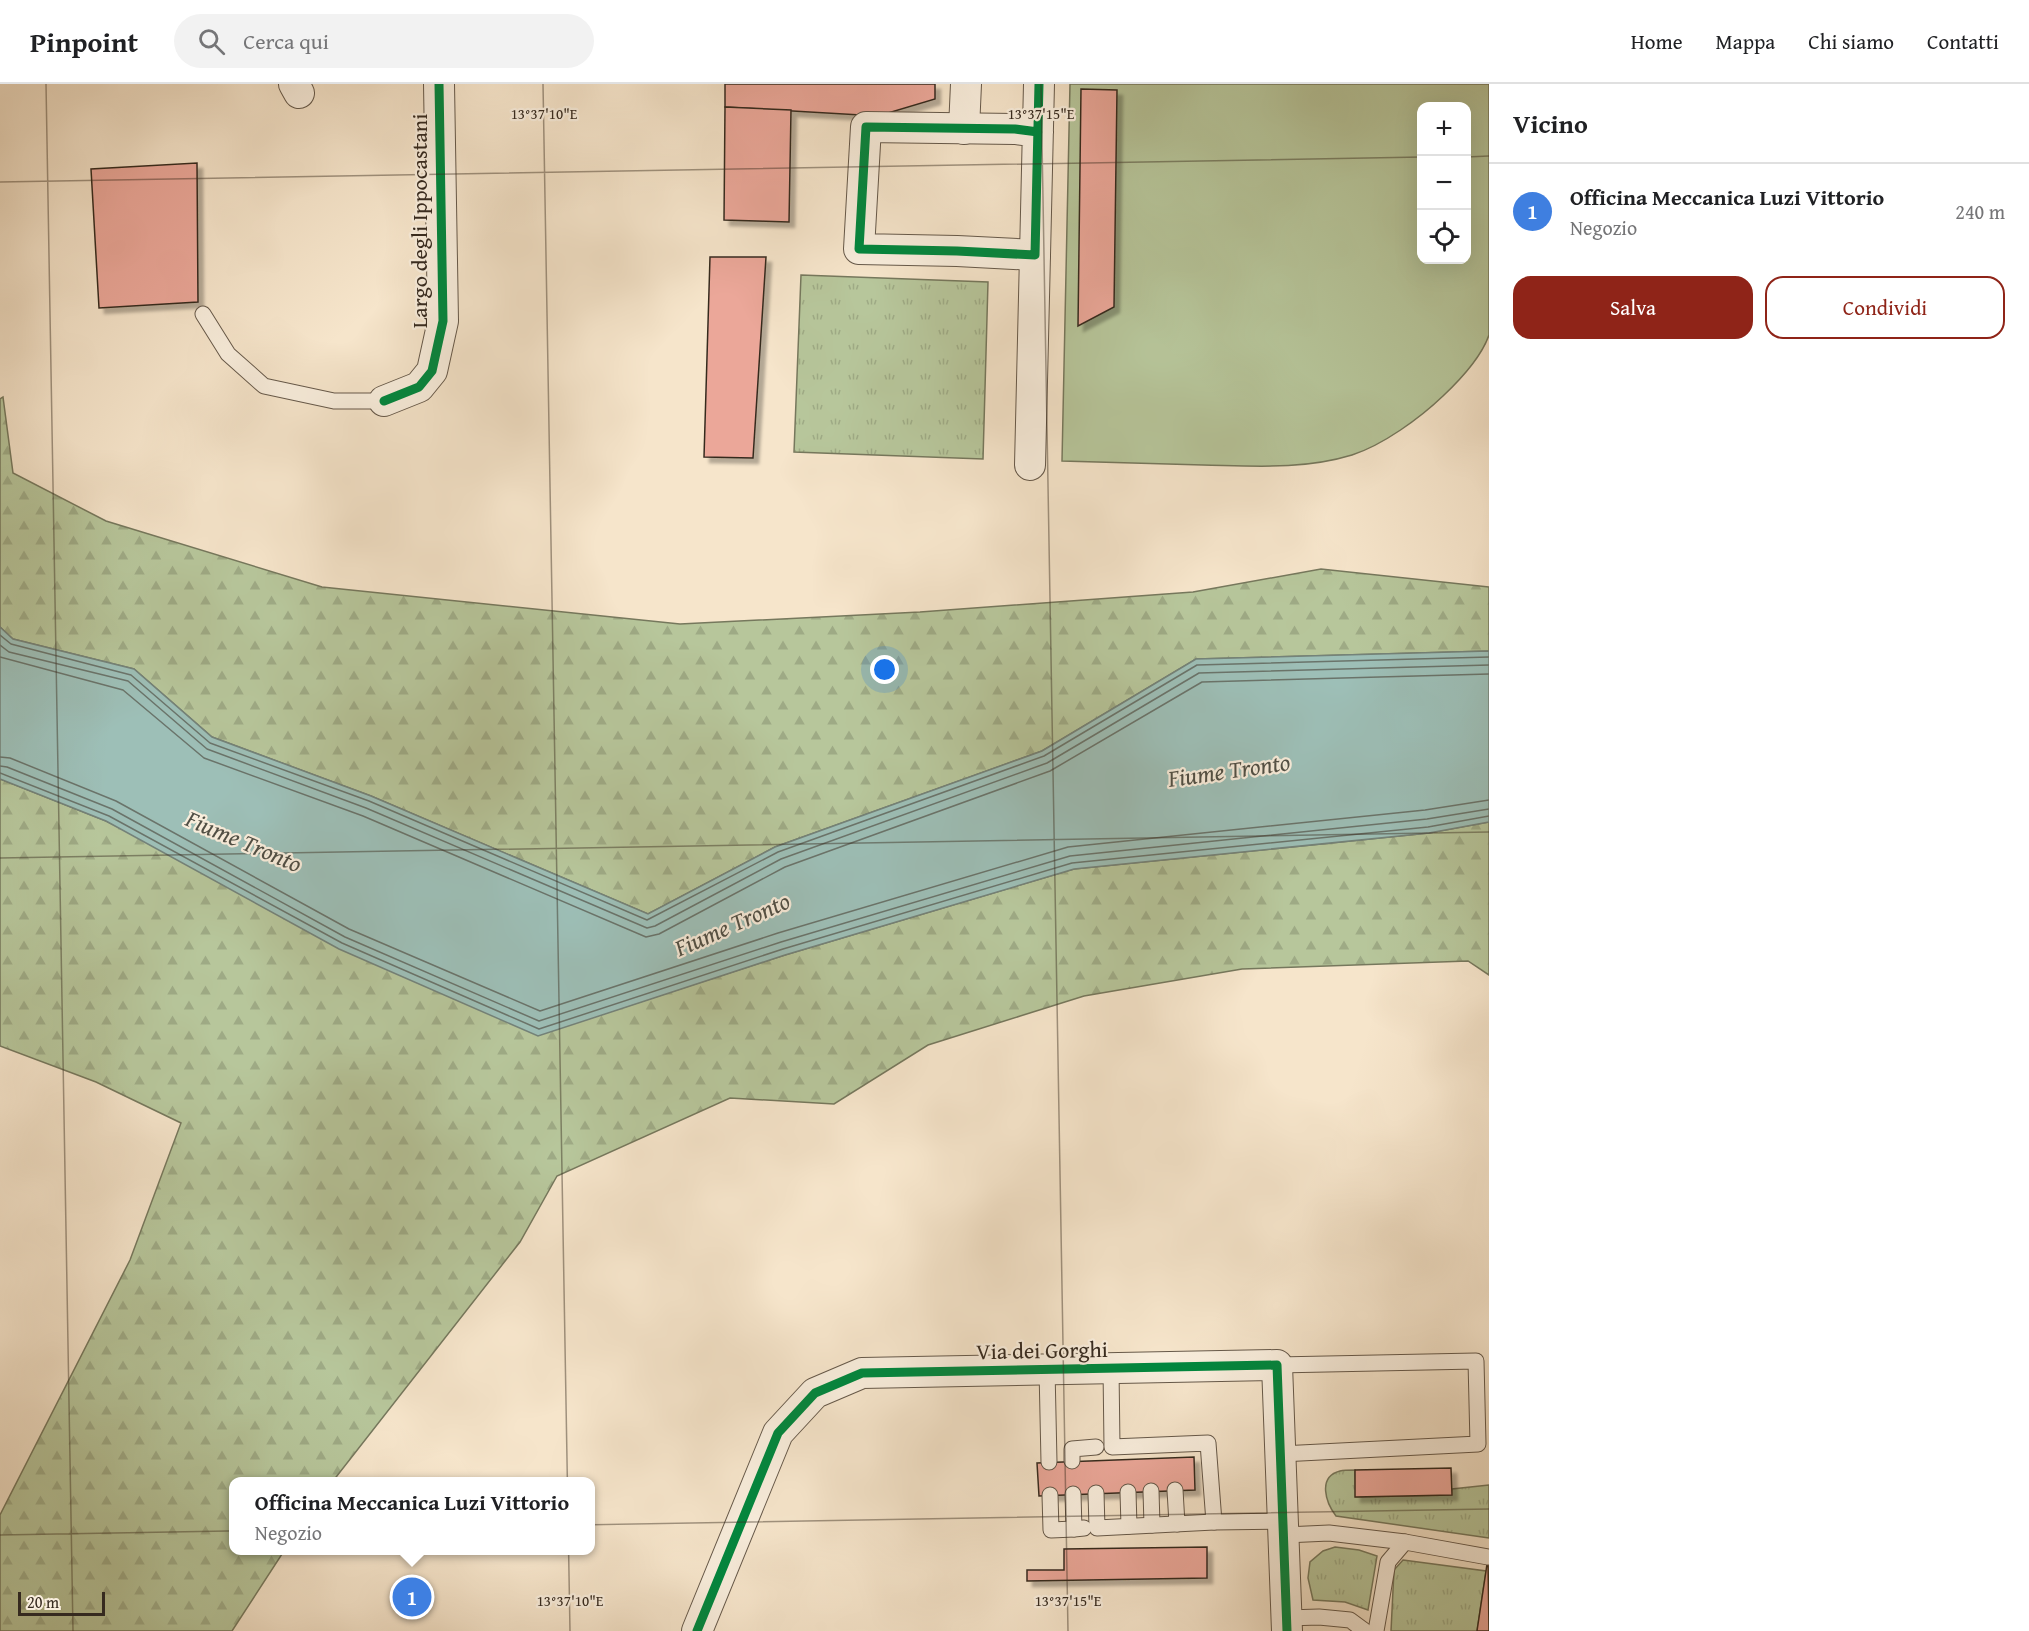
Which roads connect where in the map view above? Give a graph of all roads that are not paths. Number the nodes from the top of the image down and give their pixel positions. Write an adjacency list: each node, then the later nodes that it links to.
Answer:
1 (439, 84): 8 (street, Largo degli Ippocastani)
2 (966, 84): 4 (street)
3 (1039, 84): 5 (street)
4 (964, 129): 5 (street); 6 (street)
5 (1038, 132): 6 (street)
6 (1035, 255): 9 (street)
7 (203, 315): 8 (lane, Largo degli Ippocastani)
8 (384, 401)
9 (1030, 465)
10 (1482, 1359): 11 (lane); 15 (lane)
11 (1277, 1365): 12 (street, Via dei Gorghi); 15 (street)
12 (1111, 1368): 13 (street, Via dei Gorghi); 14 (lane)
13 (1047, 1369): 17 (lane); 34 (street, Via dei Gorghi)
14 (1112, 1447): 16 (lane); 24 (lane)
15 (1281, 1454): 29 (street)
16 (1072, 1461)
17 (1049, 1462)
18 (1175, 1490): 25 (lane)
19 (1151, 1491): 26 (lane)
20 (1128, 1492): 27 (lane)
21 (1096, 1493): 28 (lane)
22 (1073, 1494): 30 (lane)
23 (1050, 1495): 30 (lane)
24 (1214, 1522): 25 (lane); 29 (lane)
25 (1177, 1524): 26 (lane)
26 (1152, 1525): 27 (lane)
27 (1129, 1526): 28 (lane)
28 (1096, 1528): 30 (lane)
29 (1285, 1528): 31 (lane); 33 (street)
30 (1074, 1529)
31 (1405, 1542): 32 (lane); 36 (lane)
32 (1488, 1557)
33 (1287, 1625): 35 (lane)
34 (697, 1631)
35 (1365, 1631)
36 (1376, 1631)

